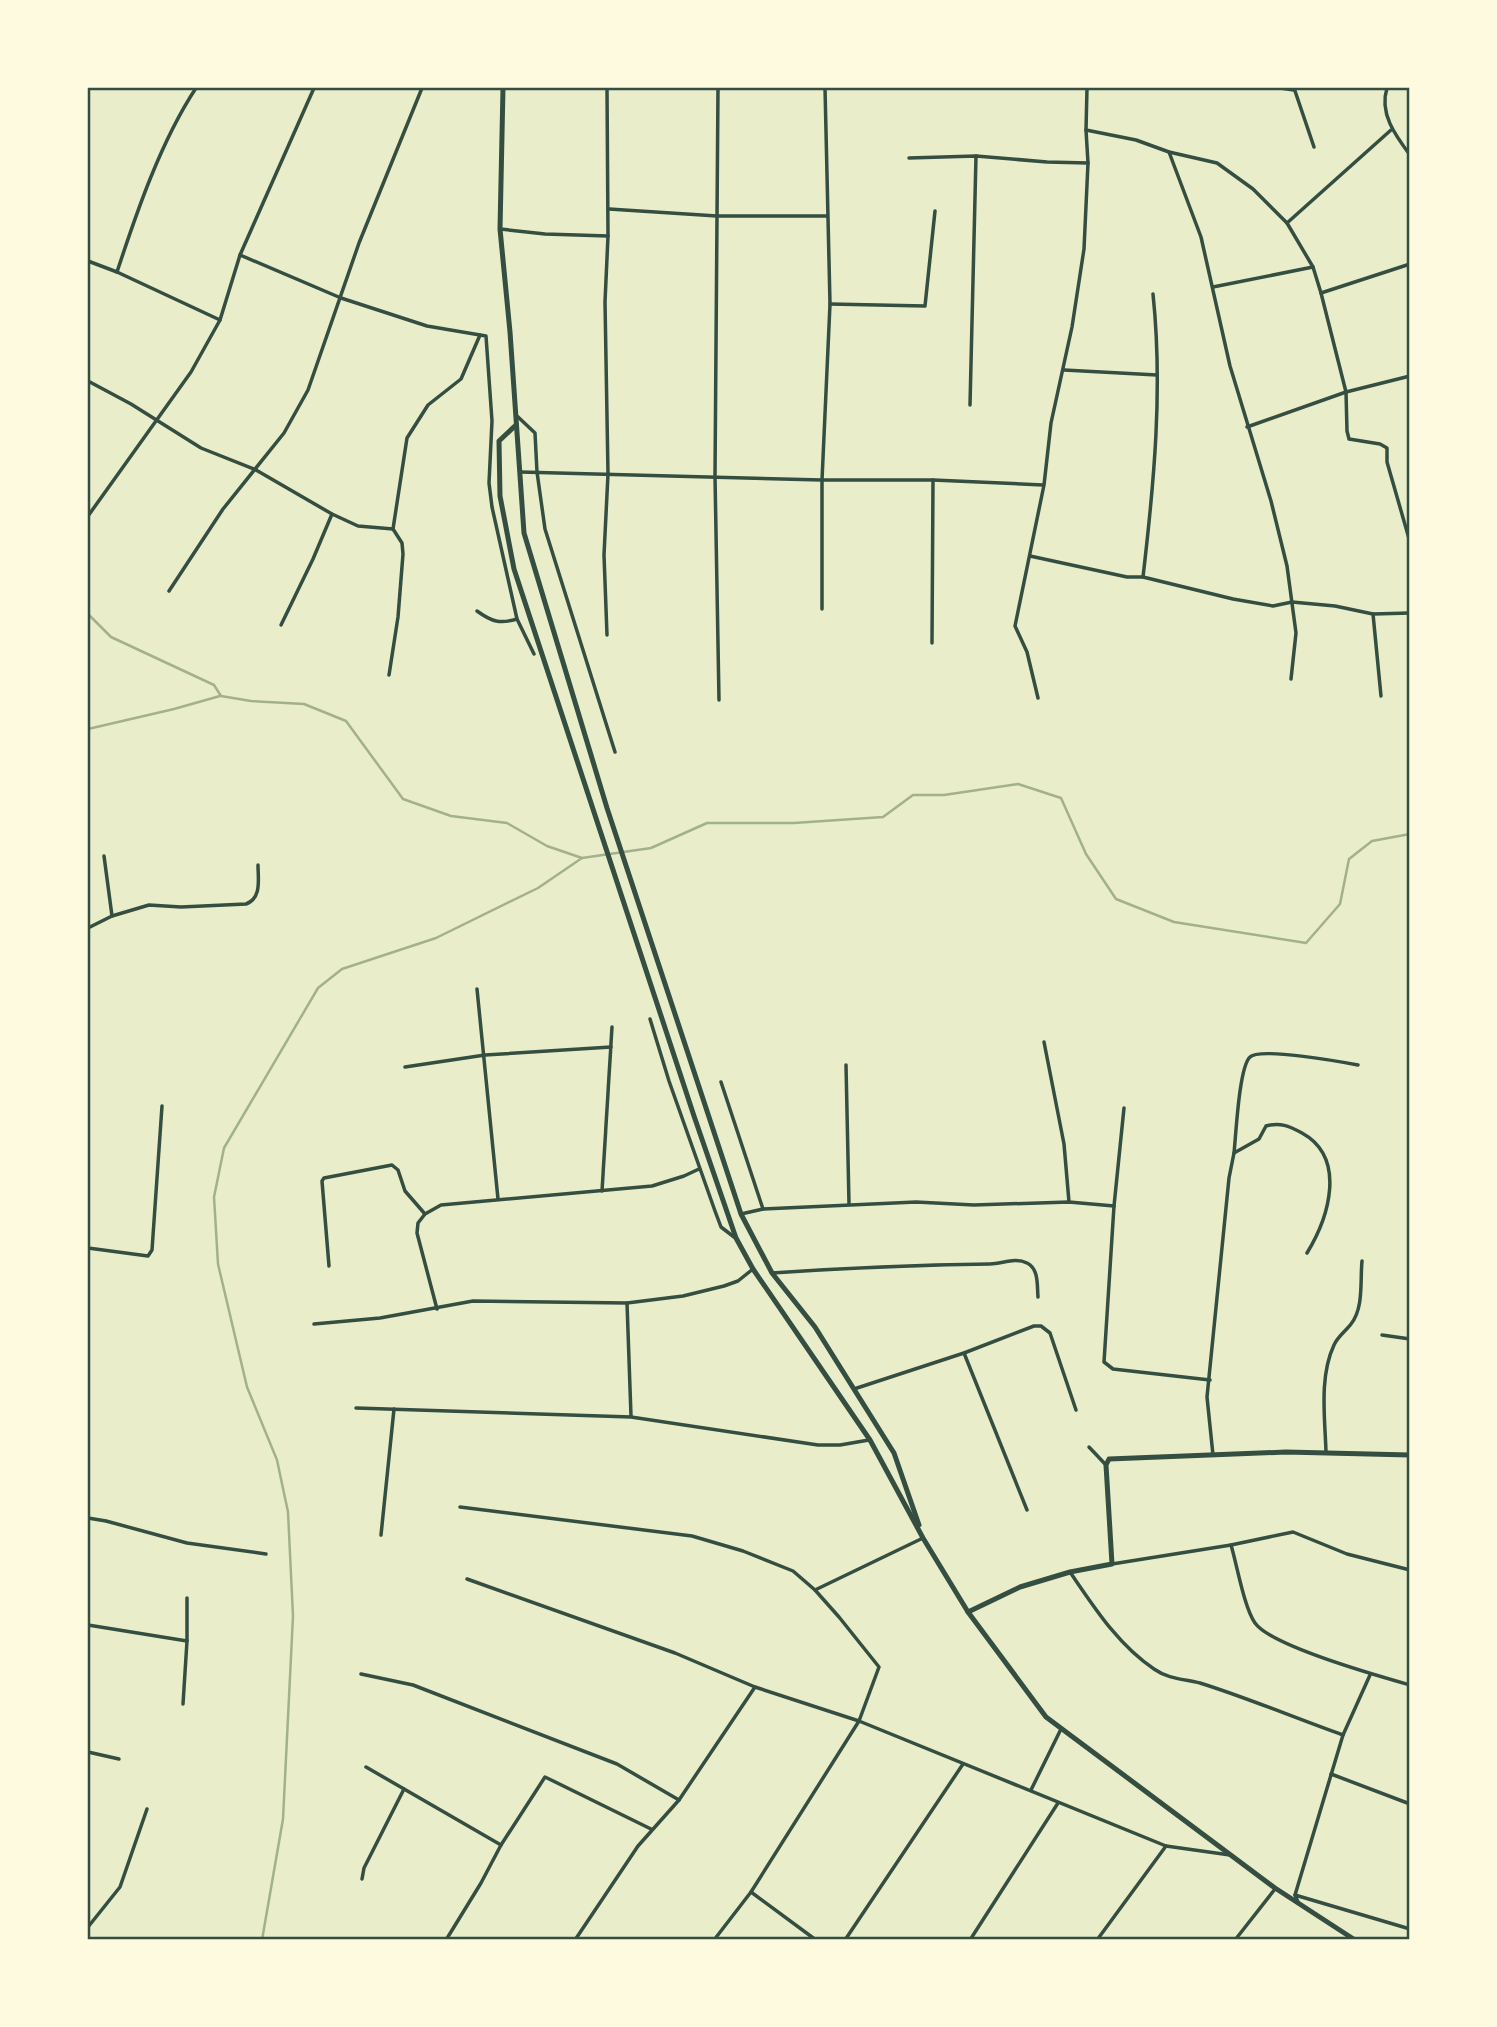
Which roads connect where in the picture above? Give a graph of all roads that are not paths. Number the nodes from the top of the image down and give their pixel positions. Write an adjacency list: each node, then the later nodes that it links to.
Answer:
1 (196, 88): 31 (street)
2 (314, 88): 27 (street)
3 (422, 88): 35 (street)
4 (503, 88): 25 (main road)
5 (607, 88): 20 (street)
6 (718, 88): 22 (street)
7 (825, 88): 23 (street)
8 (1087, 88): 12 (street)
9 (1280, 88): 11 (street)
10 (1387, 88): 13 (street)
11 (1294, 89): 14 (street)
12 (1086, 130): 15 (street); 19 (street)
13 (1391, 130): 16 (street); 24 (street)
14 (1314, 147)
15 (1169, 152): 24 (street); 32 (street)
16 (1409, 155)
17 (976, 156): 18 (street); 19 (street); 44 (street)
18 (909, 158)
19 (1088, 163): 39 (street)
20 (608, 209): 22 (street); 26 (street)
21 (935, 211): 36 (street)
22 (717, 216): 23 (street); 53 (street)
23 (827, 216): 36 (street)
24 (1287, 223): 30 (street)
25 (500, 229): 26 (street); 45 (main road)
26 (608, 236): 52 (street)
27 (240, 255): 35 (street); 37 (street)
28 (88, 261): 31 (street)
29 (1409, 264): 33 (street)
30 (1313, 267): 32 (street); 33 (street)
31 (117, 272): 37 (street)
32 (1213, 287): 48 (street)
33 (1321, 293): 43 (street)
34 (1153, 294): 40 (street)
35 (341, 298): 38 (street); 49 (street)
36 (830, 304): 54 (street)
37 (220, 320): 46 (street)
38 (480, 335): 59 (street); 69 (street)
39 (1064, 370): 40 (street); 56 (street)
40 (1157, 375): 62 (street)
41 (1409, 376): 43 (street)
42 (88, 381): 46 (street)
43 (1346, 392): 48 (street); 60 (street)
44 (970, 405)
45 (515, 415): 47 (main road); 50 (street)
46 (158, 421): 49 (street); 58 (street)
47 (516, 425): 51 (main road); 106 (main road)
48 (1247, 427): 64 (street)
49 (256, 470): 57 (street); 63 (street)
50 (537, 471): 51 (street); 52 (street); 79 (street)
51 (520, 472): 105 (main road)
52 (608, 474): 53 (street); 71 (street)
53 (715, 477): 54 (street); 78 (street)
54 (822, 480): 55 (street); 65 (street)
55 (933, 480): 56 (street); 72 (street)
56 (1044, 485): 61 (street)
57 (332, 513): 59 (street); 70 (street)
58 (88, 516)
59 (393, 529): 74 (street)
60 (1409, 542)
61 (1030, 556): 62 (street); 77 (street)
62 (1143, 577): 64 (street)
63 (169, 591)
64 (1292, 602): 68 (street); 75 (street)
65 (822, 608)
66 (477, 611): 69 (street)
67 (1409, 613): 68 (street)
68 (1373, 614): 76 (street)
69 (517, 619): 73 (street)
70 (281, 625)
71 (607, 635)
72 (932, 643)
73 (534, 654)
74 (389, 675)
75 (1291, 678)
76 (1381, 696)
77 (1038, 698)
78 (719, 700)
79 (615, 752)
80 (104, 856): 82 (street)
81 (258, 865): 82 (street)
82 (111, 916): 83 (street)
83 (88, 928)
84 (477, 989): 89 (street)
85 (650, 1019): 97 (street)
86 (612, 1027): 88 (street)
87 (1044, 1042): 100 (street)
88 (611, 1047): 89 (street); 98 (street)
89 (485, 1055): 92 (street); 99 (street)
90 (846, 1065): 101 (street)
91 (1358, 1065): 96 (street)
92 (405, 1067)
93 (721, 1082): 103 (street)
94 (162, 1106): 107 (street)
95 (1124, 1108): 102 (street)
96 (1234, 1153): 108 (street); 120 (street)
97 (699, 1168): 98 (street); 106 (street)
98 (602, 1191): 99 (street)
99 (499, 1199): 104 (street)
100 (1069, 1202): 101 (street); 102 (street)
101 (849, 1204): 103 (street)
102 (1114, 1206): 120 (street)
103 (763, 1209): 105 (street)
104 (425, 1214): 110 (street); 115 (street)
105 (741, 1214): 112 (main road)
106 (736, 1238): 111 (main road)
107 (88, 1248)
108 (1307, 1253)
109 (1362, 1261): 128 (street)
110 (329, 1266)
111 (753, 1269): 114 (street); 126 (main road)
112 (772, 1273): 113 (street); 121 (main road)
113 (1038, 1297)
114 (627, 1303): 115 (street); 125 (street)
115 (437, 1309): 116 (street)
116 (314, 1324)
117 (1381, 1335): 118 (street)
118 (1409, 1339)
119 (964, 1353): 121 (street); 124 (street); 133 (street)
120 (1210, 1380): 129 (street)
121 (854, 1389): 136 (main road)
122 (356, 1408): 123 (street)
123 (394, 1409): 125 (street); 135 (street)
124 (1076, 1410)
125 (631, 1417): 126 (street)
126 (870, 1440): 136 (main road)
127 (1089, 1447): 131 (street)
128 (1326, 1452): 129 (main road); 130 (main road)
129 (1213, 1455): 131 (main road)
130 (1409, 1455)
131 (1106, 1465): 139 (main road)
132 (460, 1507): 143 (street)
133 (1027, 1510)
134 (88, 1518): 138 (street)
135 (381, 1535)
136 (923, 1538): 143 (street); 145 (main road)
137 (1231, 1545): 139 (street); 140 (street); 149 (street)
138 (266, 1554)
139 (1112, 1564): 141 (main road)
140 (1409, 1570)
141 (1070, 1572): 145 (main road); 155 (street)
142 (467, 1579): 151 (street)
143 (815, 1590): 153 (street)
144 (187, 1598): 147 (street)
145 (968, 1612): 154 (main road)
146 (88, 1625): 147 (street)
147 (187, 1641): 152 (street)
148 (361, 1674): 163 (street)
149 (1371, 1674): 150 (street); 155 (street)
150 (1409, 1685)
151 (755, 1687): 153 (street); 163 (street)
152 (183, 1704)
153 (859, 1721): 158 (street); 173 (street)
154 (1061, 1729): 162 (street); 170 (main road)
155 (1343, 1735): 160 (street)
156 (88, 1752): 157 (street)
157 (119, 1759)
158 (963, 1764): 162 (street); 182 (street)
159 (366, 1767): 161 (street)
160 (1331, 1773): 165 (street); 174 (street)
161 (404, 1789): 168 (street); 171 (street)
162 (1031, 1790): 164 (street)
163 (679, 1800): 167 (street)
164 (1058, 1802): 169 (street); 183 (street)
165 (1409, 1804)
166 (147, 1810): 176 (street)
167 (651, 1829): 168 (street); 180 (street)
168 (501, 1845): 179 (street)
169 (1166, 1846): 170 (street); 184 (street)
170 (1230, 1855): 172 (main road)
171 (362, 1879)
172 (1275, 1888): 175 (main road); 185 (street)
173 (751, 1892): 178 (street); 181 (street)
174 (1294, 1895): 175 (street); 177 (street)
175 (1299, 1904): 186 (main road)
176 (88, 1927)
177 (1409, 1929)
178 (814, 1939)
179 (446, 1940)
180 (575, 1940)
181 (714, 1940)
182 (845, 1940)
183 (970, 1940)
184 (1097, 1940)
185 (1235, 1940)
186 (1355, 1940)

